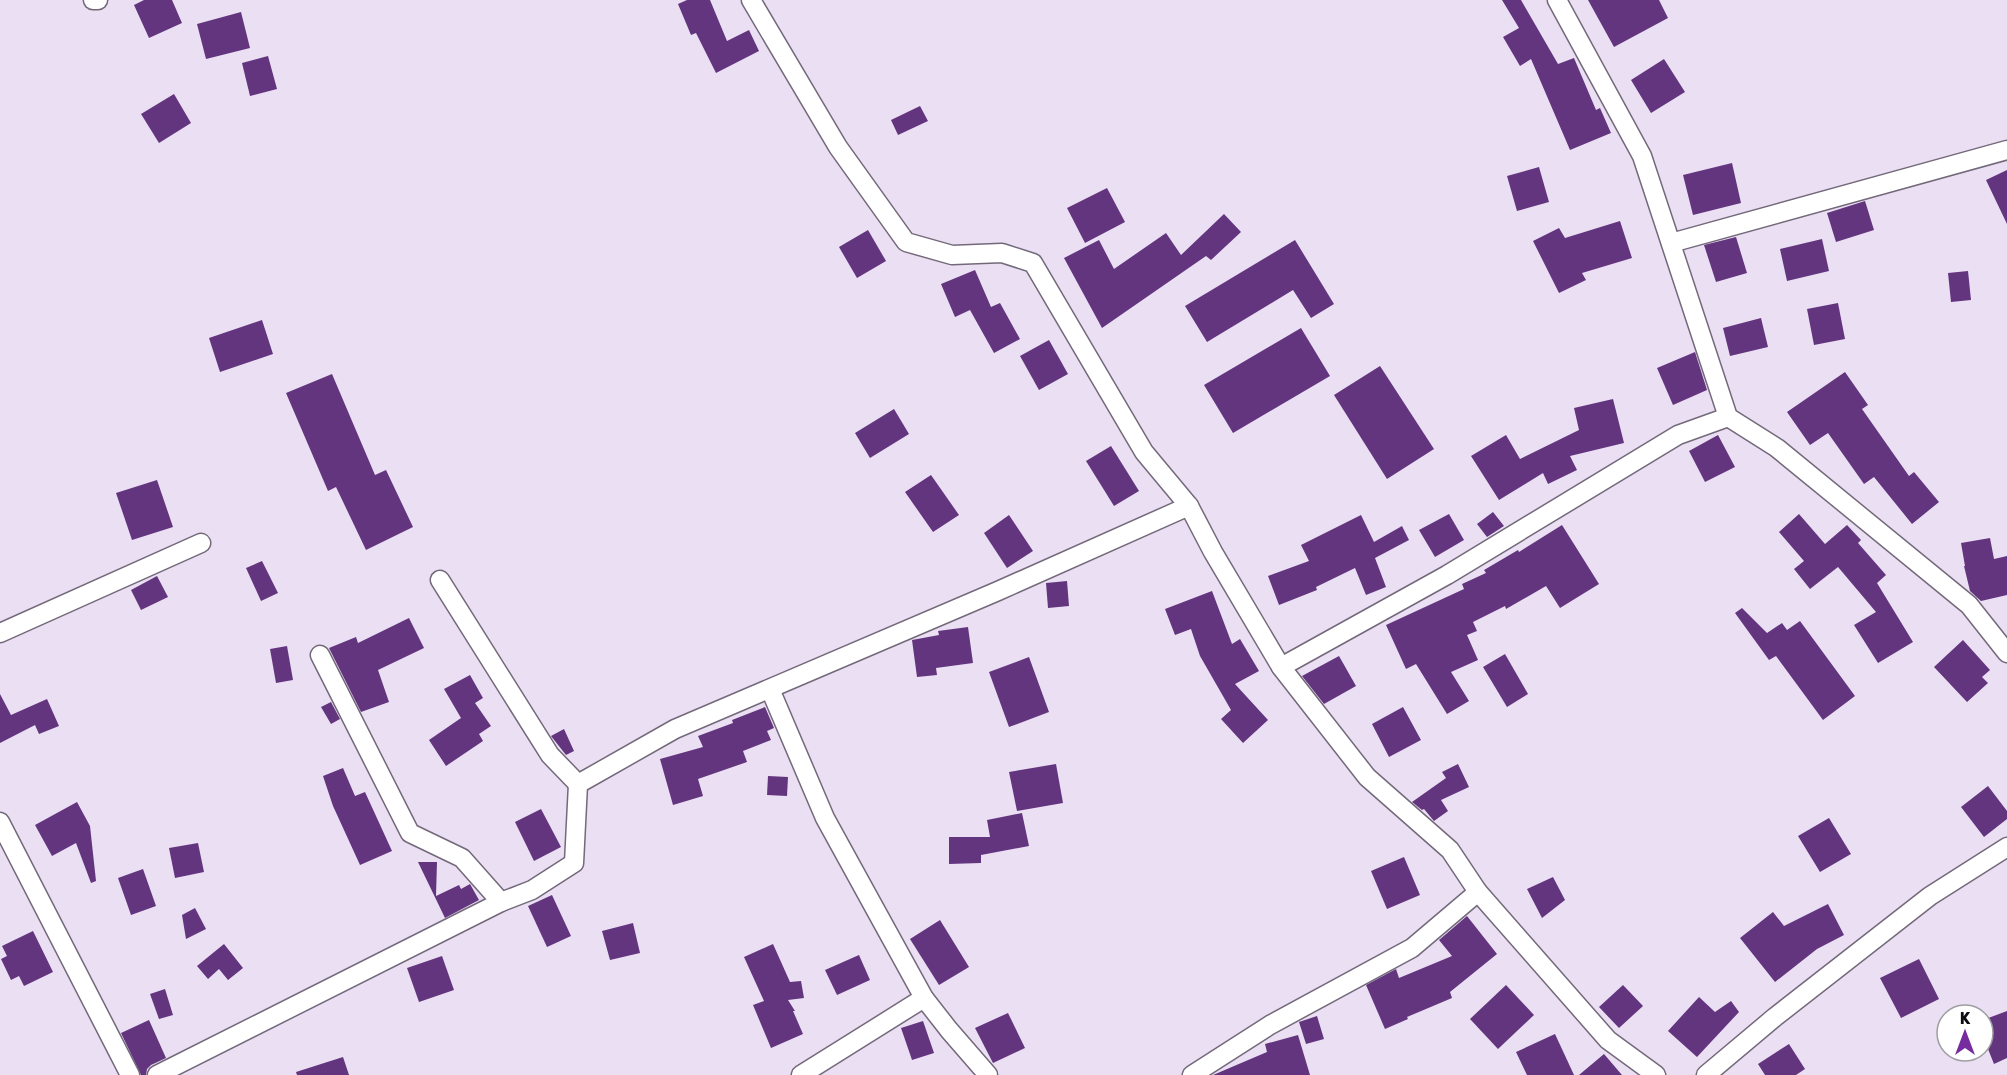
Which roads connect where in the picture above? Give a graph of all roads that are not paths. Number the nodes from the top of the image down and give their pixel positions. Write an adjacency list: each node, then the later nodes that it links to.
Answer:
1 (93, 0): 2 (street)
2 (98, 0)
3 (751, 0): 8 (street)
4 (1557, 0): 6 (street)
5 (2007, 150): 6 (street)
6 (1671, 243): 7 (street)
7 (1728, 417): 12 (street); 14 (street)
8 (1189, 506): 14 (street); 15 (street)
9 (201, 543): 11 (street)
10 (440, 580): 16 (street)
11 (0, 633)
12 (2007, 653)
13 (320, 655): 20 (street)
14 (1281, 667): 19 (street)
15 (770, 689): 16 (street); 21 (street)
16 (578, 784): 20 (street)
17 (0, 822): 22 (street)
18 (2007, 847): 28 (street)
19 (1478, 892): 26 (street); 27 (street)
20 (501, 902): 23 (street)
21 (924, 998): 24 (street); 25 (street)
22 (130, 1075)
23 (157, 1075)
24 (801, 1075)
25 (988, 1075)
26 (1192, 1075)
27 (1656, 1075)
28 (1706, 1075)

